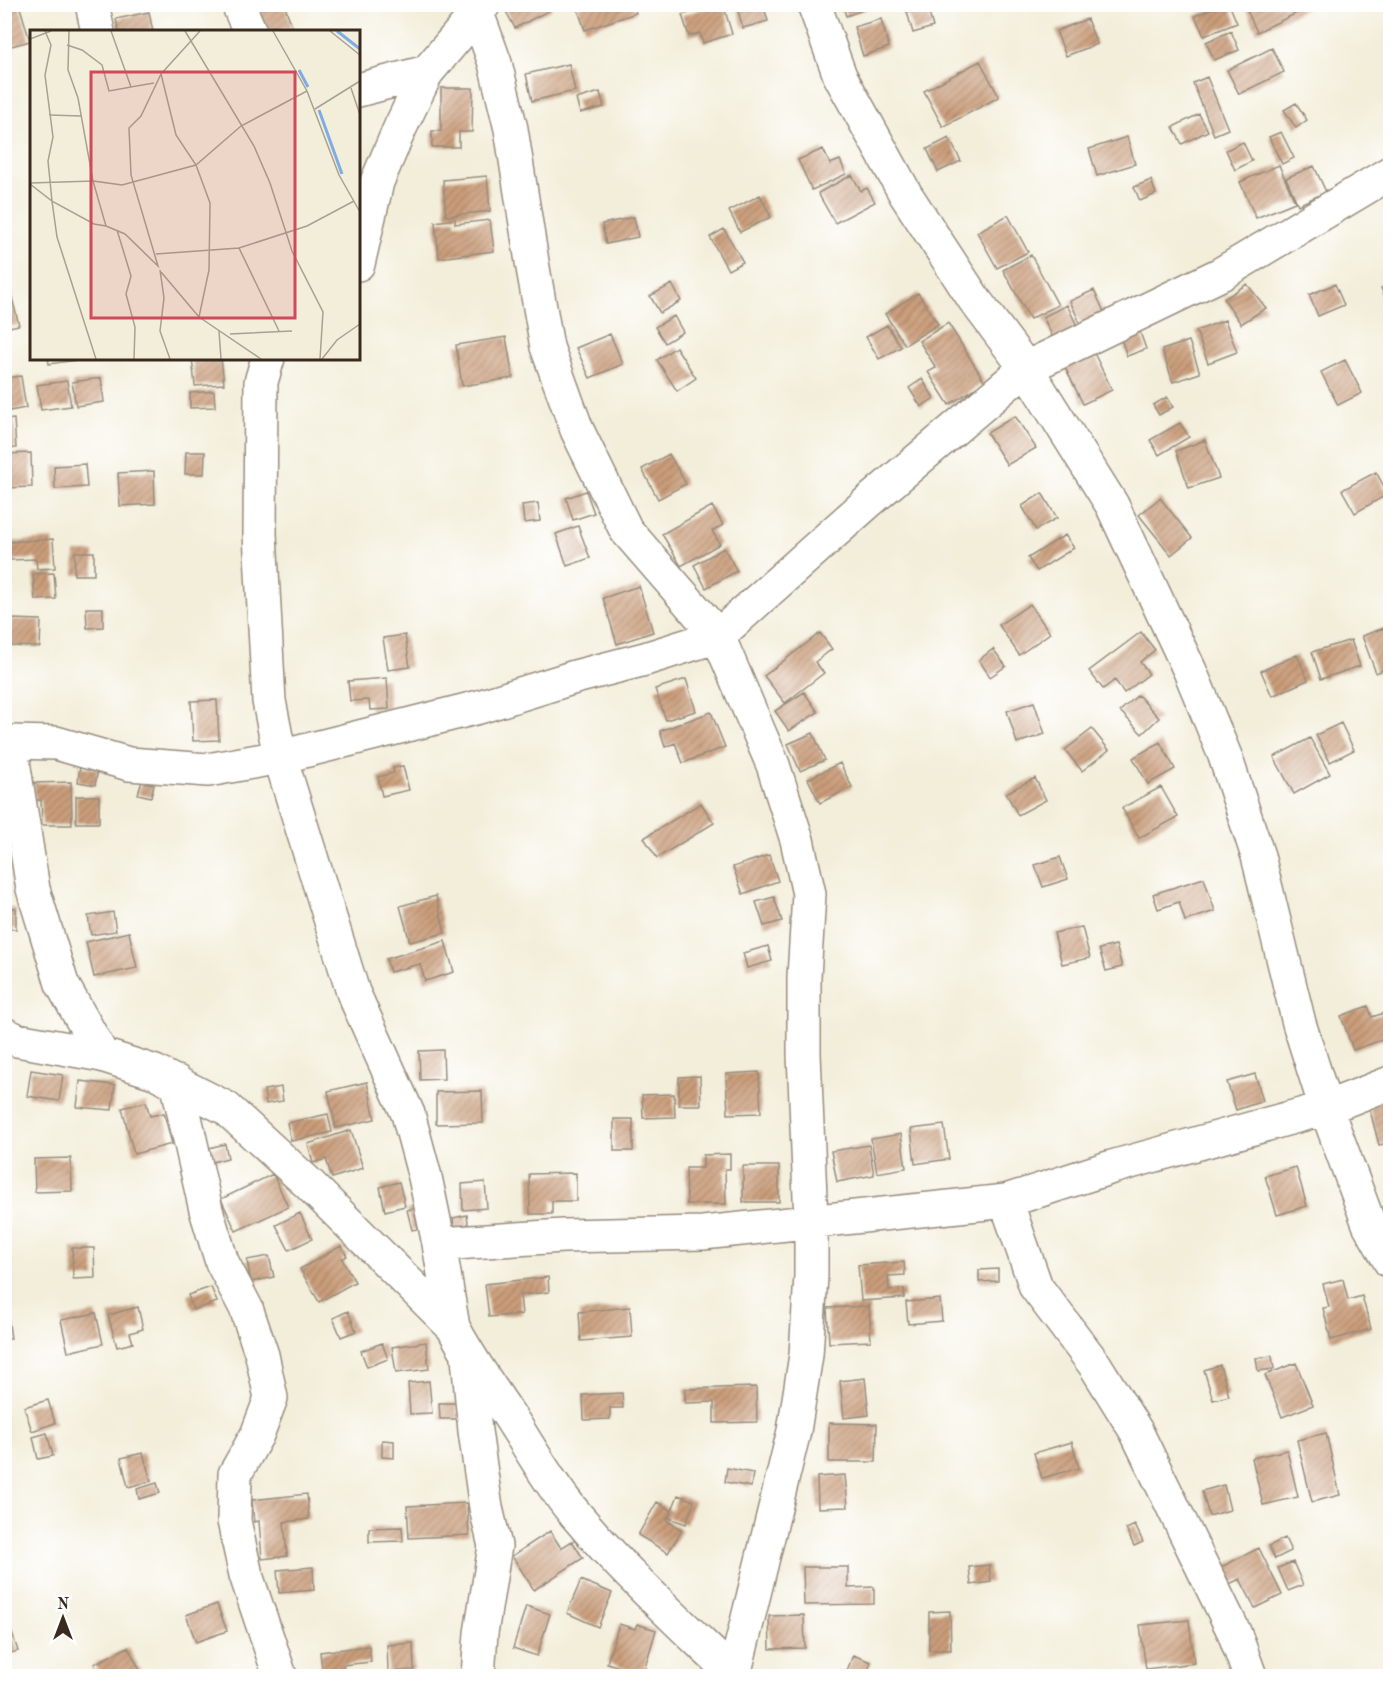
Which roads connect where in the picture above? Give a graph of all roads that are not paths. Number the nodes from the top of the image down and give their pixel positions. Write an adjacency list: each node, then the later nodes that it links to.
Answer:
1 (92, 4): 5 (street)
2 (238, 4): 6 (street)
3 (814, 4): 12 (street)
4 (480, 9): 7 (street); 13 (street)
5 (98, 30)
6 (249, 30)
7 (427, 72): 8 (street); 10 (street)
8 (360, 89)
9 (1390, 173): 12 (street)
10 (360, 255)
11 (267, 360): 15 (street)
12 (1026, 368): 13 (street); 20 (street)
13 (718, 636): 15 (street); 22 (street)
14 (6, 736): 15 (street); 17 (street)
15 (280, 757): 23 (street)
16 (4, 1034): 17 (street)
17 (102, 1055): 18 (street)
18 (177, 1082): 25 (street); 28 (street)
19 (1390, 1083): 20 (street)
20 (1326, 1108): 21 (street); 24 (street)
21 (1006, 1201): 22 (street); 30 (street)
22 (811, 1221): 23 (street); 27 (street)
23 (439, 1244): 25 (street)
24 (1390, 1261)
25 (453, 1327): 26 (street)
26 (468, 1356): 27 (street); 29 (street)
27 (735, 1676)
28 (280, 1677)
29 (478, 1677)
30 (1250, 1677)

